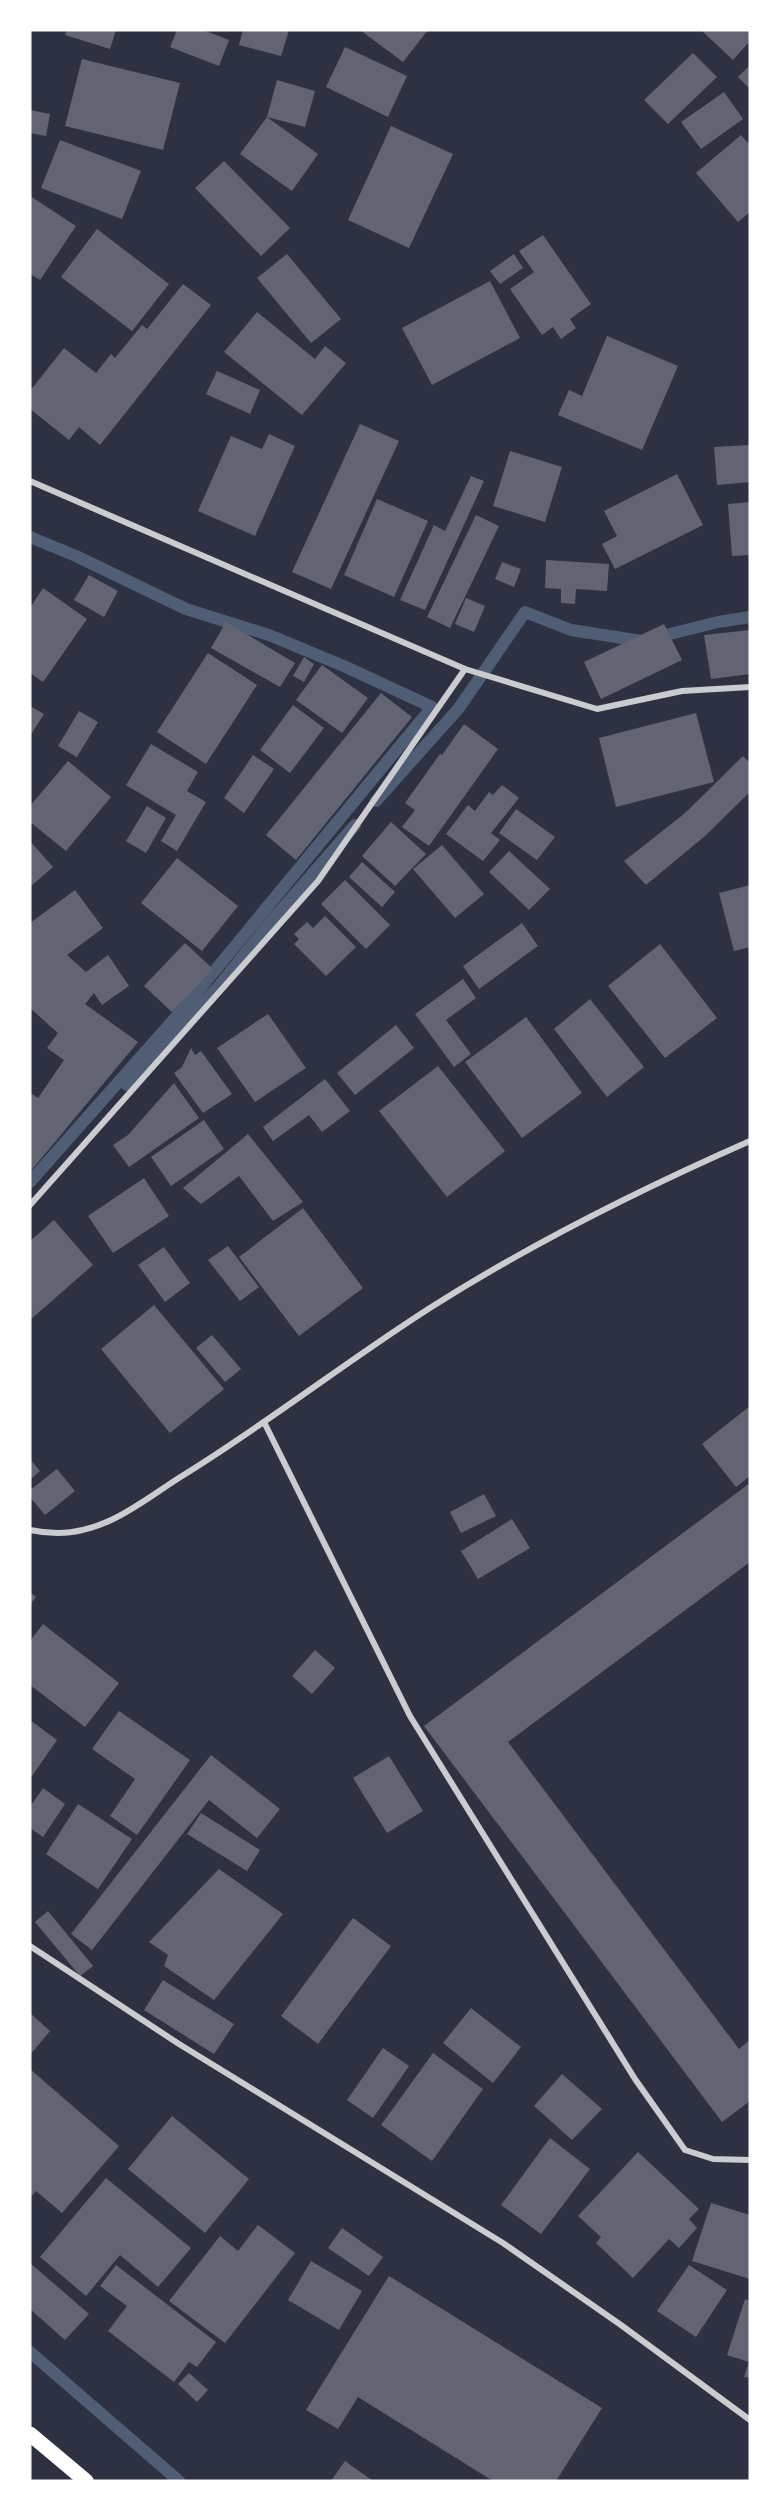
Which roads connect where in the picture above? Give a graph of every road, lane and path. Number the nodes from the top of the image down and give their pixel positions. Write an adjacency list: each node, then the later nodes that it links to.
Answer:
1 (30, 482): 2 (street)
2 (465, 669): 3 (street); 5 (street)
3 (750, 687)
4 (750, 1141): 6 (street)
5 (30, 1205)
6 (264, 1422): 7 (street); 9 (street)
7 (30, 1530)
8 (30, 1946): 10 (street)
9 (750, 2160)
10 (750, 2420)
11 (30, 2434): 12 (main road)
12 (86, 2481)

